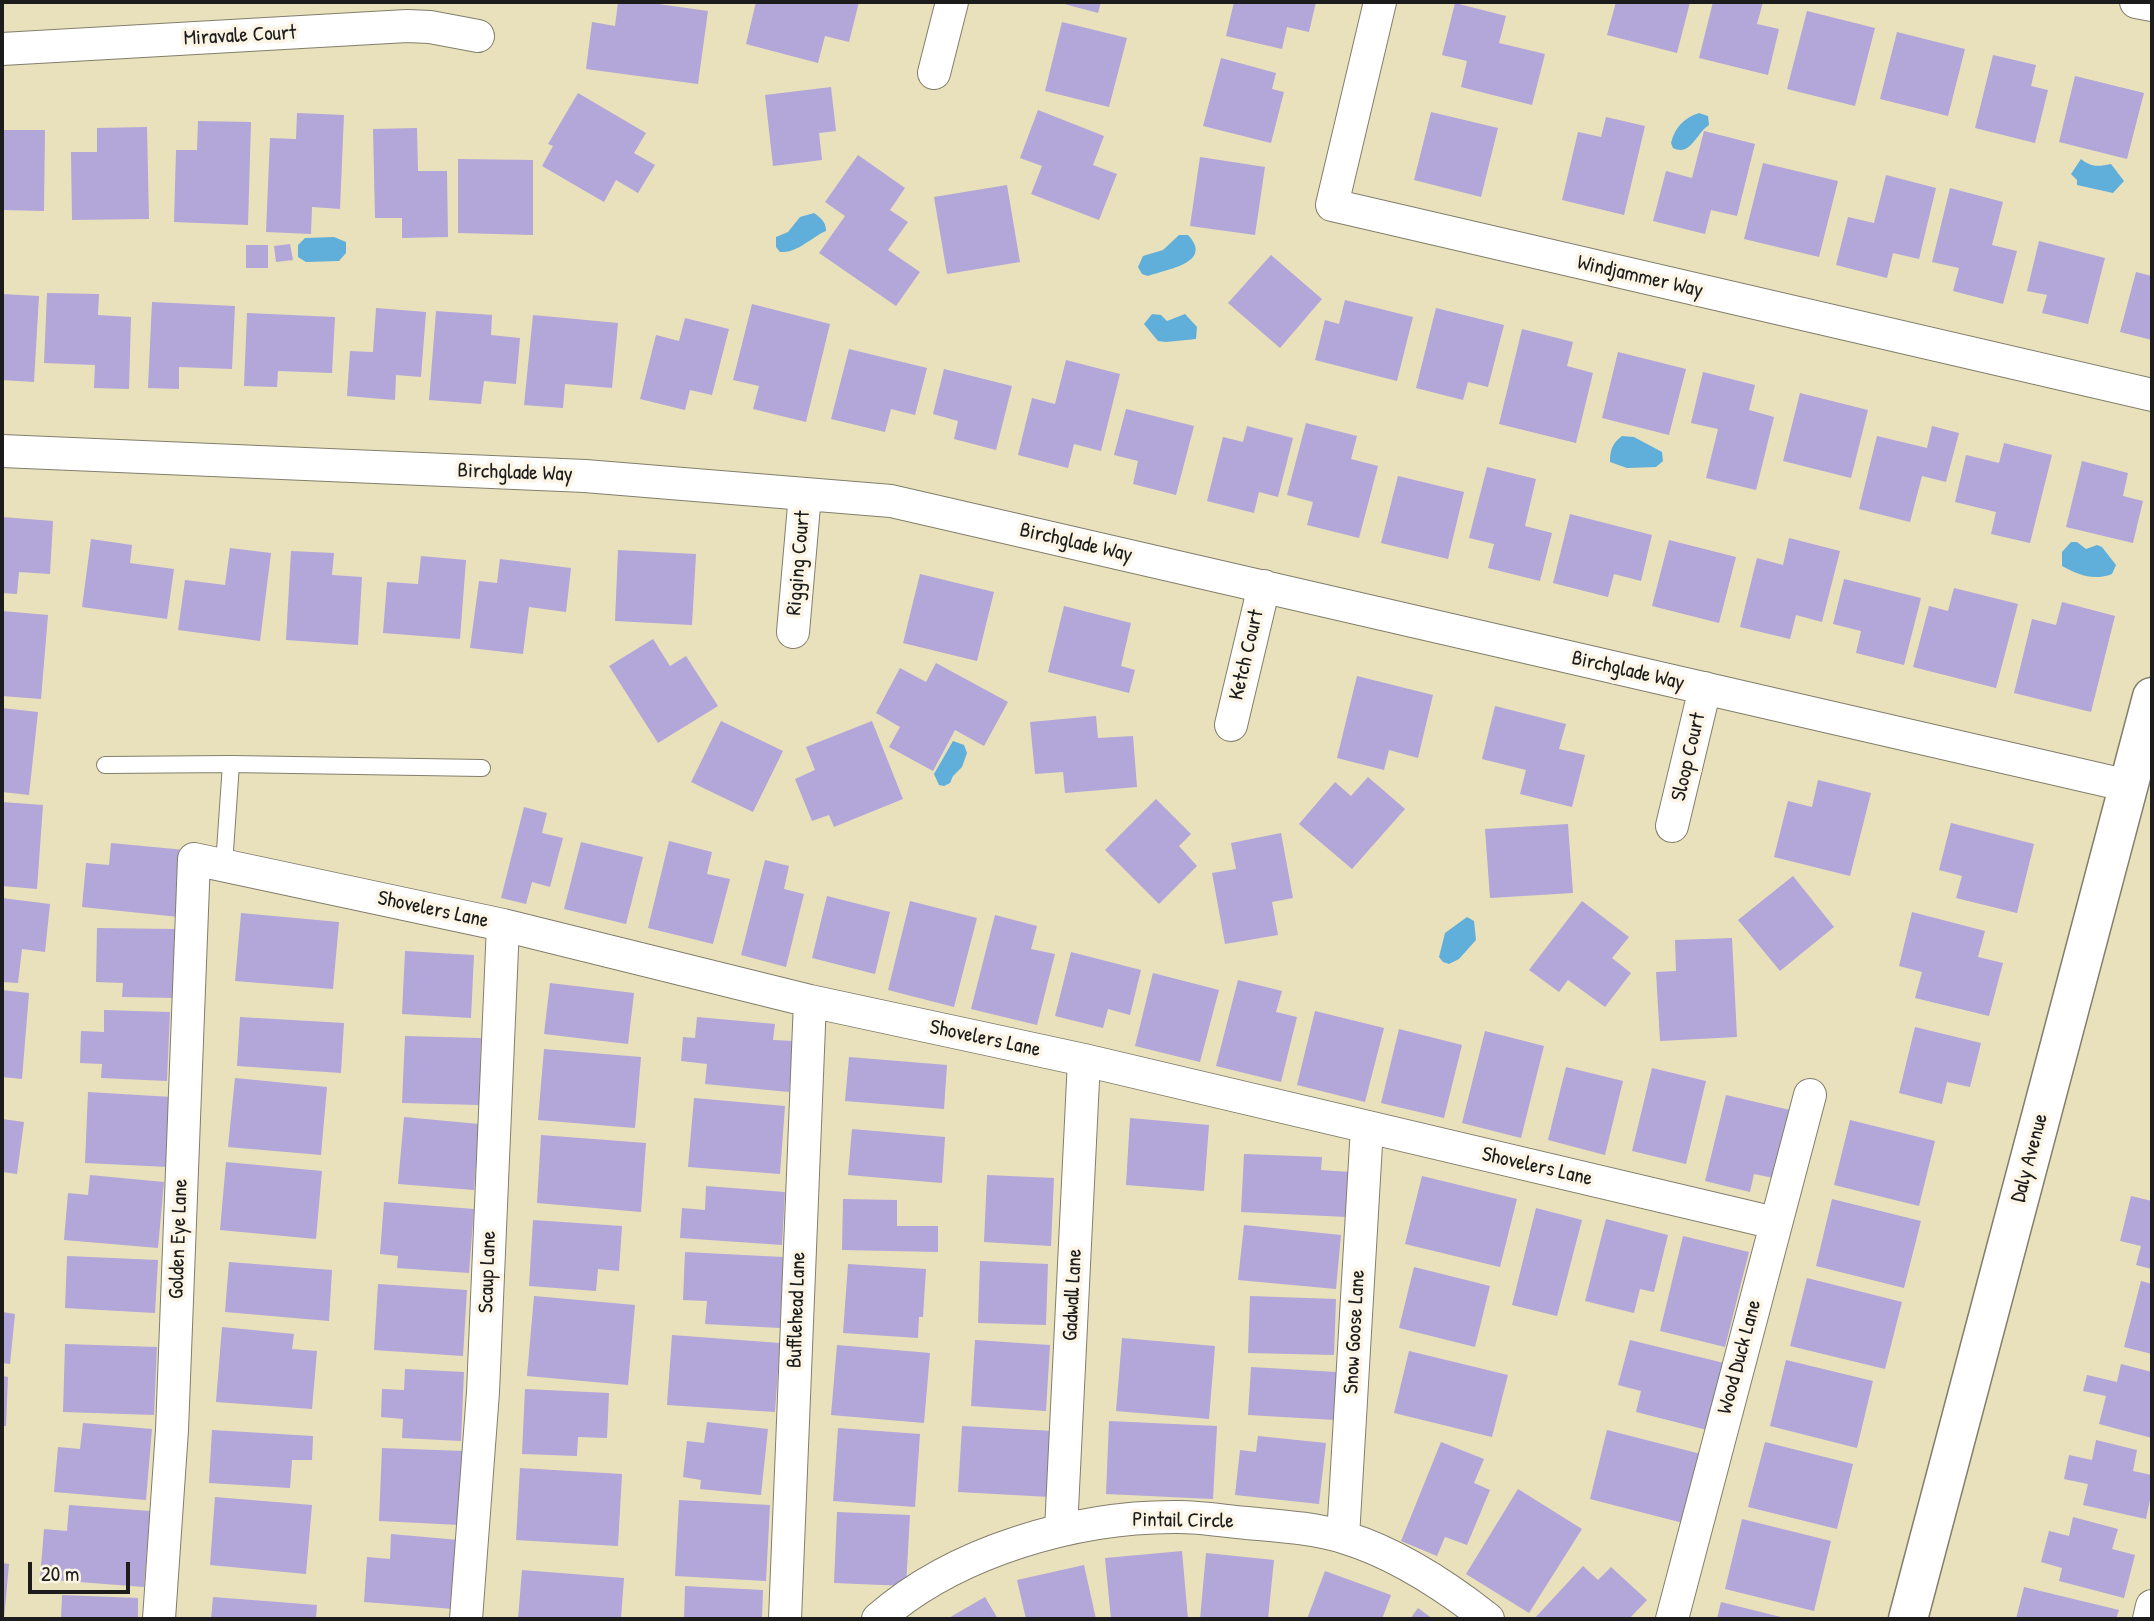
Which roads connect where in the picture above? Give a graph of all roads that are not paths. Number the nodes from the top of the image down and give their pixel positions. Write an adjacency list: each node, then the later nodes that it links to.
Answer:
1 (952, 2): 7 (street)
2 (1380, 2): 8 (street, Windjammer Way)
3 (2136, 2): 4 (street)
4 (2152, 5)
5 (478, 36): 6 (street, Miravale Court)
6 (2, 49)
7 (934, 73)
8 (2152, 395)
9 (2, 452): 10 (street, Birchglade Way)
10 (805, 494): 11 (street, Birchglade Way); 12 (street, Rigging Court)
11 (1264, 586): 13 (street, Birchglade Way); 15 (street, Ketch Court)
12 (793, 632)
13 (1705, 688): 19 (street, Birchglade Way); 20 (street, Sloop Court)
14 (2152, 696): 19 (street, Daly Avenue)
15 (1231, 724)
16 (231, 764): 17 (lane); 18 (lane); 21 (lane)
17 (105, 765)
18 (481, 768)
19 (2129, 786): 37 (street, Daly Avenue)
20 (1672, 826)
21 (209, 862): 22 (street, Shovelers Lane); 31 (street, Golden Eye Lane)
22 (503, 925): 23 (street, Shovelers Lane); 32 (street, Scaup Lane)
23 (810, 1001): 24 (street, Shovelers Lane); 33 (street, Bufflehead Lane)
24 (1084, 1060): 26 (street, Shovelers Lane); 28 (street, Gadwall Lane)
25 (1810, 1095): 27 (street, Wood Duck Lane)
26 (1367, 1127): 27 (street, Shovelers Lane); 29 (street, Snow Goose Lane)
27 (1775, 1223): 36 (street, Wood Duck Lane)
28 (1061, 1530): 29 (street, Pintail Circle); 34 (street, Pintail Circle)
29 (1343, 1537): 35 (street, Pintail Circle)
30 (2152, 1606): 38 (street)
31 (159, 1619)
32 (466, 1619)
33 (785, 1619)
34 (878, 1619)
35 (1488, 1619)
36 (1672, 1619)
37 (1908, 1619)
38 (2149, 1619)

